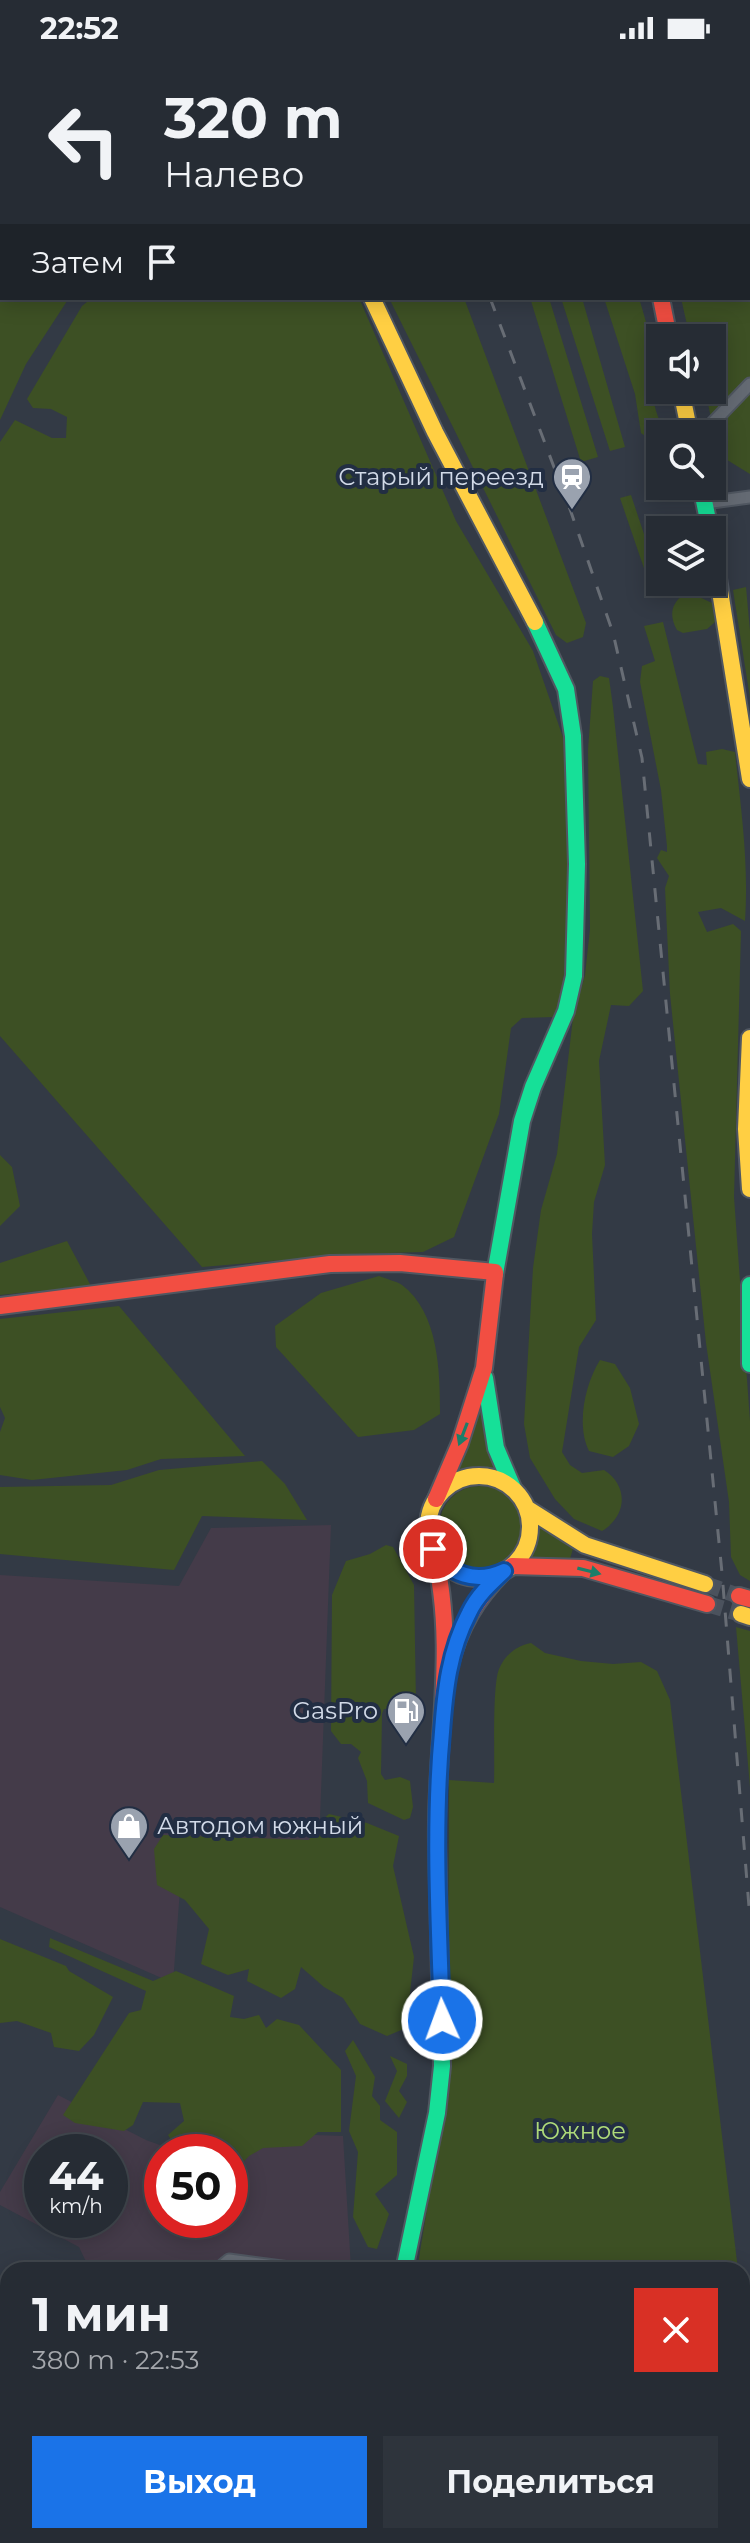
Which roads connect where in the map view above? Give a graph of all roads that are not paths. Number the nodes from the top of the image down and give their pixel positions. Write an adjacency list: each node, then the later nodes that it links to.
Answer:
1 (373, 300): 14 (main road)
2 (661, 300): 3 (main road)
3 (666, 324)
4 (750, 384): 5 (street)
5 (715, 420)
6 (750, 497): 8 (street)
7 (704, 500): 8 (main road)
8 (705, 503): 9 (main road)
9 (707, 516)
10 (722, 596): 11 (main road)
11 (750, 779)
12 (750, 1038): 13 (main road)
13 (750, 1189)
14 (498, 1247): 15 (main road); 16 (main road)
15 (468, 1269): 16 (main road); 18 (main road); 19 (main road)
16 (495, 1272): 18 (main road)
17 (750, 1285): 20 (main road)
18 (492, 1304): 21 (main road)
19 (0, 1306)
20 (750, 1364)
21 (484, 1368): 22 (main road); 23 (main road, one-way to 23)
22 (513, 1488): 23 (main road); 24 (main road)
23 (436, 1499): 25 (main road)
24 (528, 1509): 26 (main road); 27 (main road)
25 (433, 1549): 26 (main road); 29 (main road)
26 (508, 1569): 28 (main road, one-way to 28); 29 (main road)
27 (705, 1584)
28 (707, 1604)
29 (444, 1698): 30 (main road)
30 (406, 2262)

